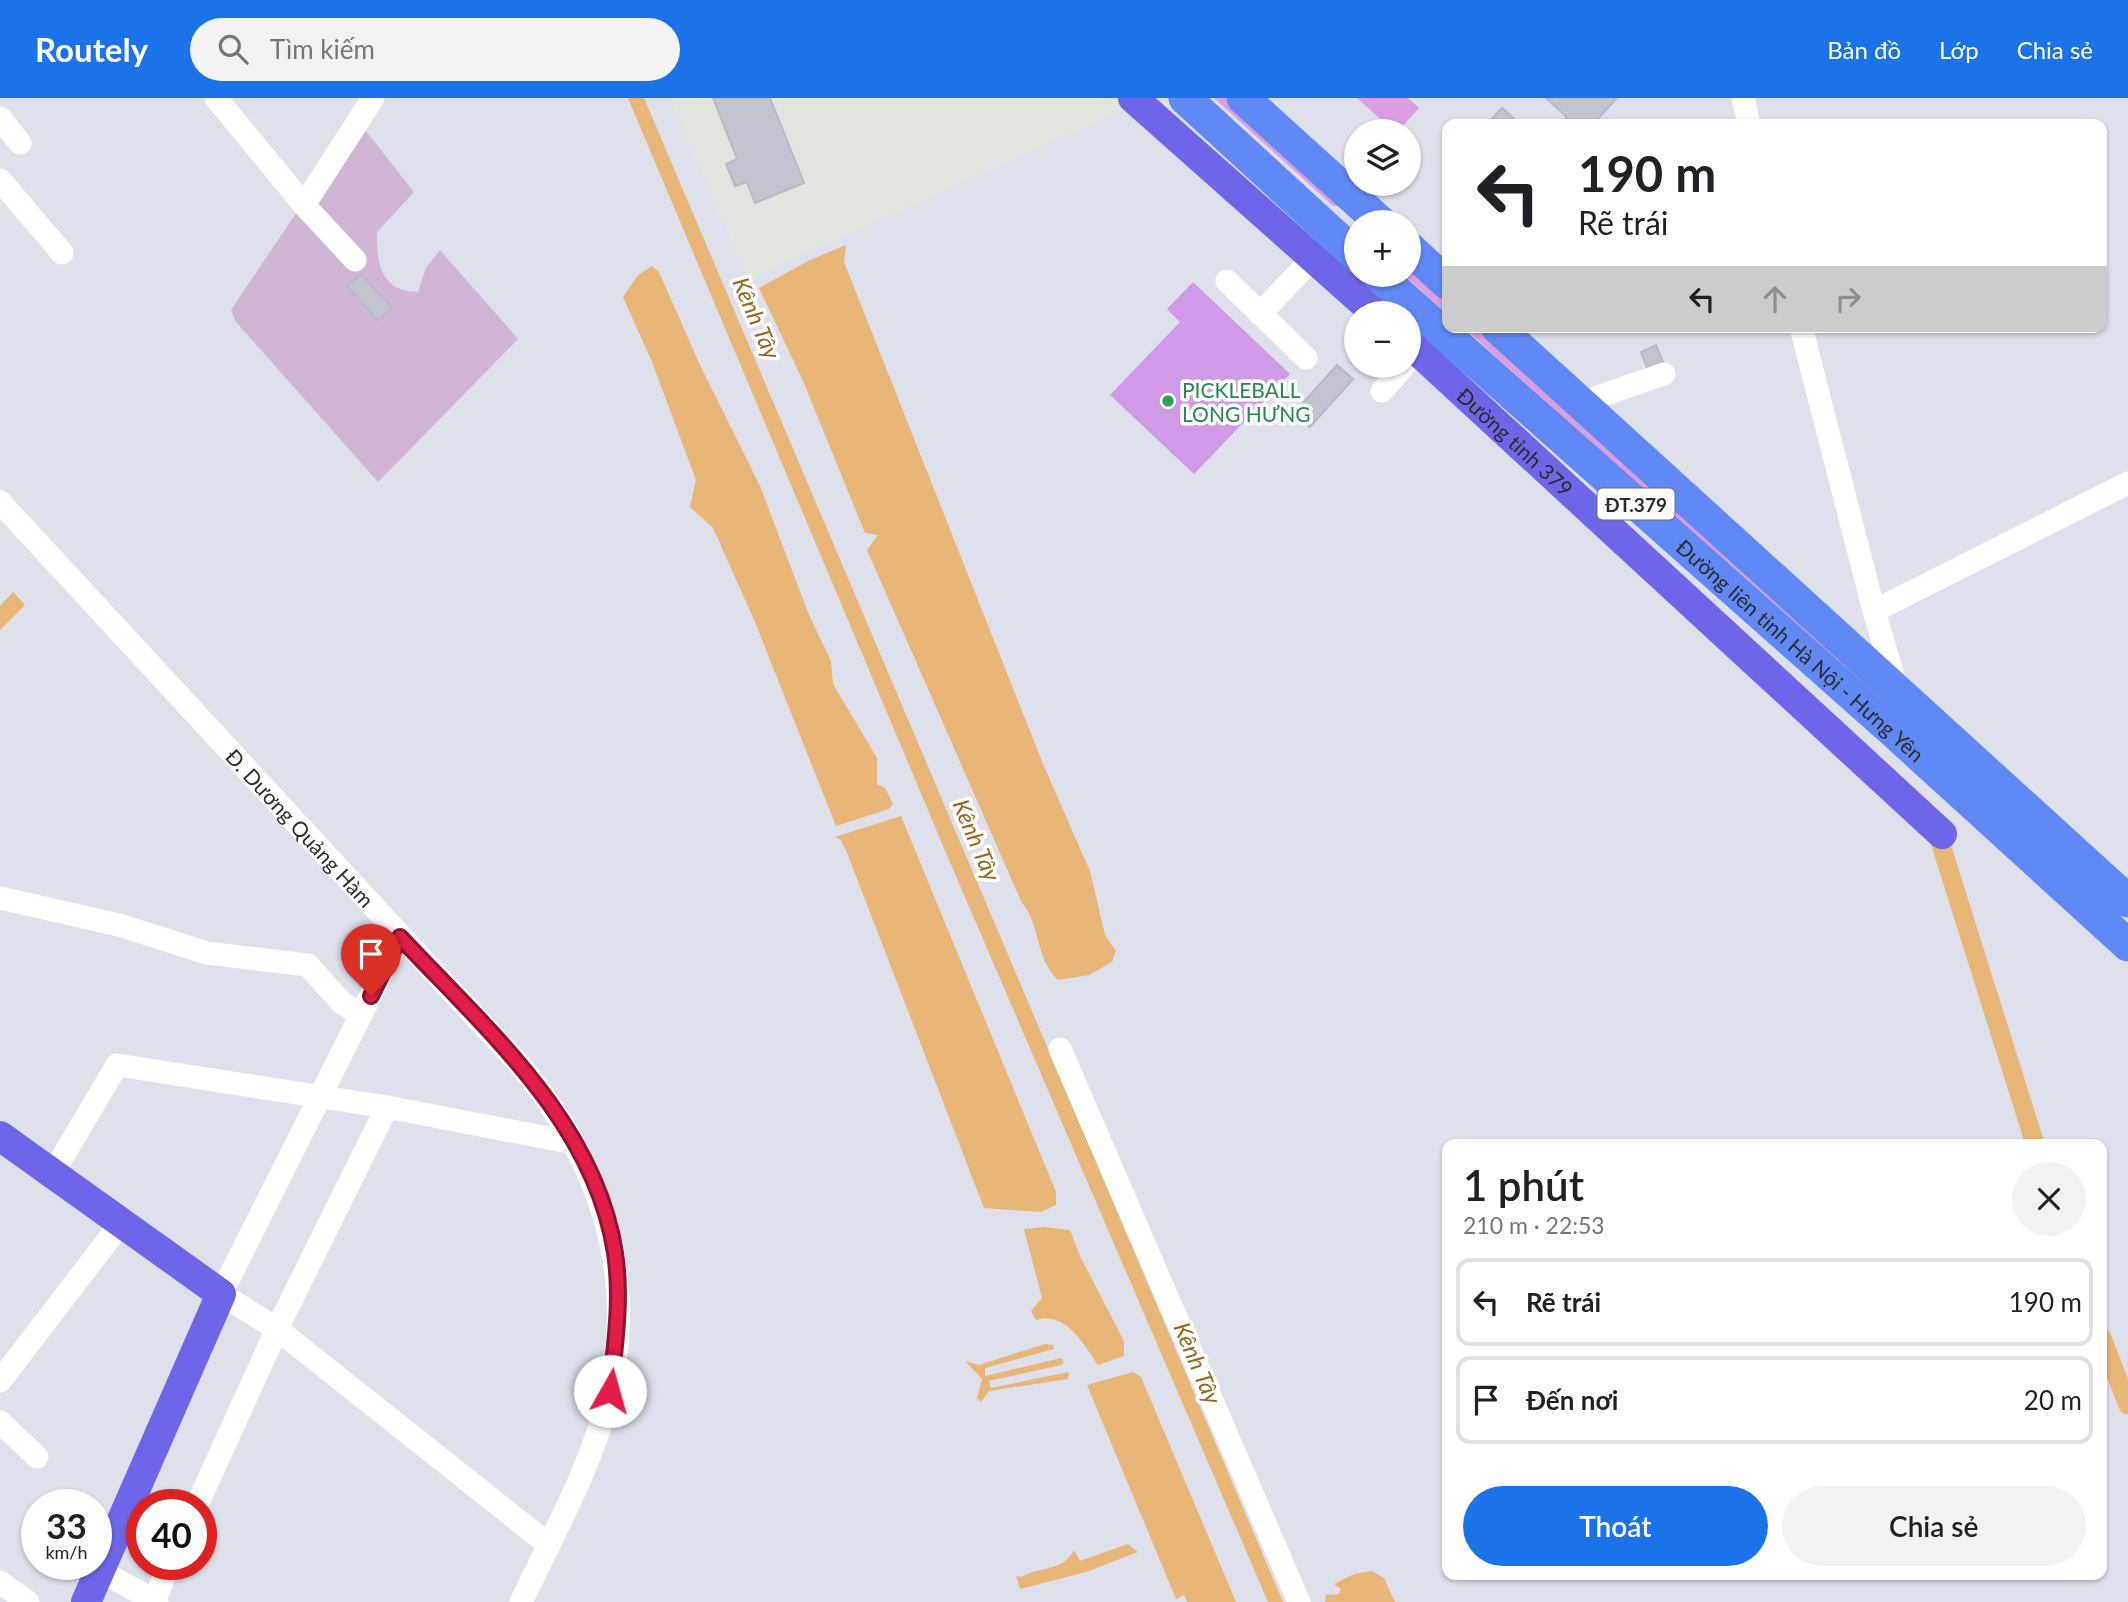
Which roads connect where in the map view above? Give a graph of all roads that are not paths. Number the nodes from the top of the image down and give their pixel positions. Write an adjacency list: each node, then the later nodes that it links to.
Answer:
1 (216, 98): 11 (street)
2 (373, 98): 11 (street)
3 (1133, 98): 14 (main road)
4 (1185, 98): 13 (highway)
5 (1243, 98): 12 (highway)
6 (1743, 98): 8 (street)
7 (0, 118): 9 (street)
8 (1748, 119)
9 (20, 142)
10 (0, 180): 16 (street)
11 (304, 205): 18 (street)
12 (1344, 224)
13 (1344, 227)
14 (1344, 229)
15 (1344, 241): 21 (street)
16 (62, 253)
17 (1421, 259): 19 (highway)
18 (355, 260)
19 (1442, 278)
20 (1227, 281): 21 (street)
21 (1260, 314): 26 (street)
22 (1504, 333): 30 (highway, Đường liên tỉnh Hà Nội - Hưng Yên / ĐT.379)
23 (1803, 333): 35 (street)
24 (1421, 353): 33 (highway, Đường liên tỉnh Hà Nội - Hưng Yên / ĐT.379)
25 (1421, 354): 34 (main road, Đường tỉnh 379)
26 (1306, 358)
27 (1664, 374): 30 (street)
28 (1392, 378): 29 (street)
29 (1382, 391)
30 (1580, 403): 36 (highway, Đường liên tỉnh Hà Nội - Hưng Yên / ĐT.379)
31 (2128, 483): 35 (street)
32 (0, 502): 42 (street, Đ. Dương Quảng Hàm)
33 (1709, 569): 34 (main road); 37 (highway, Đường liên tỉnh Hà Nội - Hưng Yên / ĐT.379)
34 (1685, 596): 38 (main road, Đường tỉnh 379)
35 (1874, 611): 36 (street)
36 (1895, 688): 41 (highway, Đường liên tỉnh Hà Nội - Hưng Yên / ĐT.379)
37 (1899, 737): 38 (main road); 43 (highway, Đường liên tỉnh Hà Nội - Hưng Yên / ĐT.379)
38 (1879, 774): 39 (main road, Đường tỉnh 379)
39 (1942, 834)
40 (0, 898): 44 (street)
41 (2128, 901)
42 (400, 937): 44 (street); 49 (street, Đ. Dương Quảng Hàm)
43 (2128, 945)
44 (361, 1016): 46 (street)
45 (1060, 1049): 68 (street)
46 (323, 1096): 47 (street); 50 (street); 52 (street)
47 (387, 1107): 49 (street); 53 (street)
48 (0, 1136): 50 (main road)
49 (575, 1143): 59 (street, Đ. Dương Quảng Hàm)
50 (52, 1173): 51 (main road)
51 (122, 1222): 52 (main road); 54 (street)
52 (221, 1294): 53 (street); 58 (main road)
53 (277, 1329): 57 (street); 59 (street)
54 (0, 1381)
55 (0, 1422): 56 (street)
56 (37, 1457)
57 (204, 1489)
58 (112, 1541)
59 (549, 1545): 67 (street, Đ. Dương Quảng Hàm)
60 (112, 1577): 64 (street)
61 (95, 1580): 66 (main road)
62 (163, 1580): 64 (street)
63 (0, 1582): 65 (street)
64 (155, 1601)
65 (28, 1602)
66 (86, 1602)
67 (521, 1602)
68 (1299, 1602)

